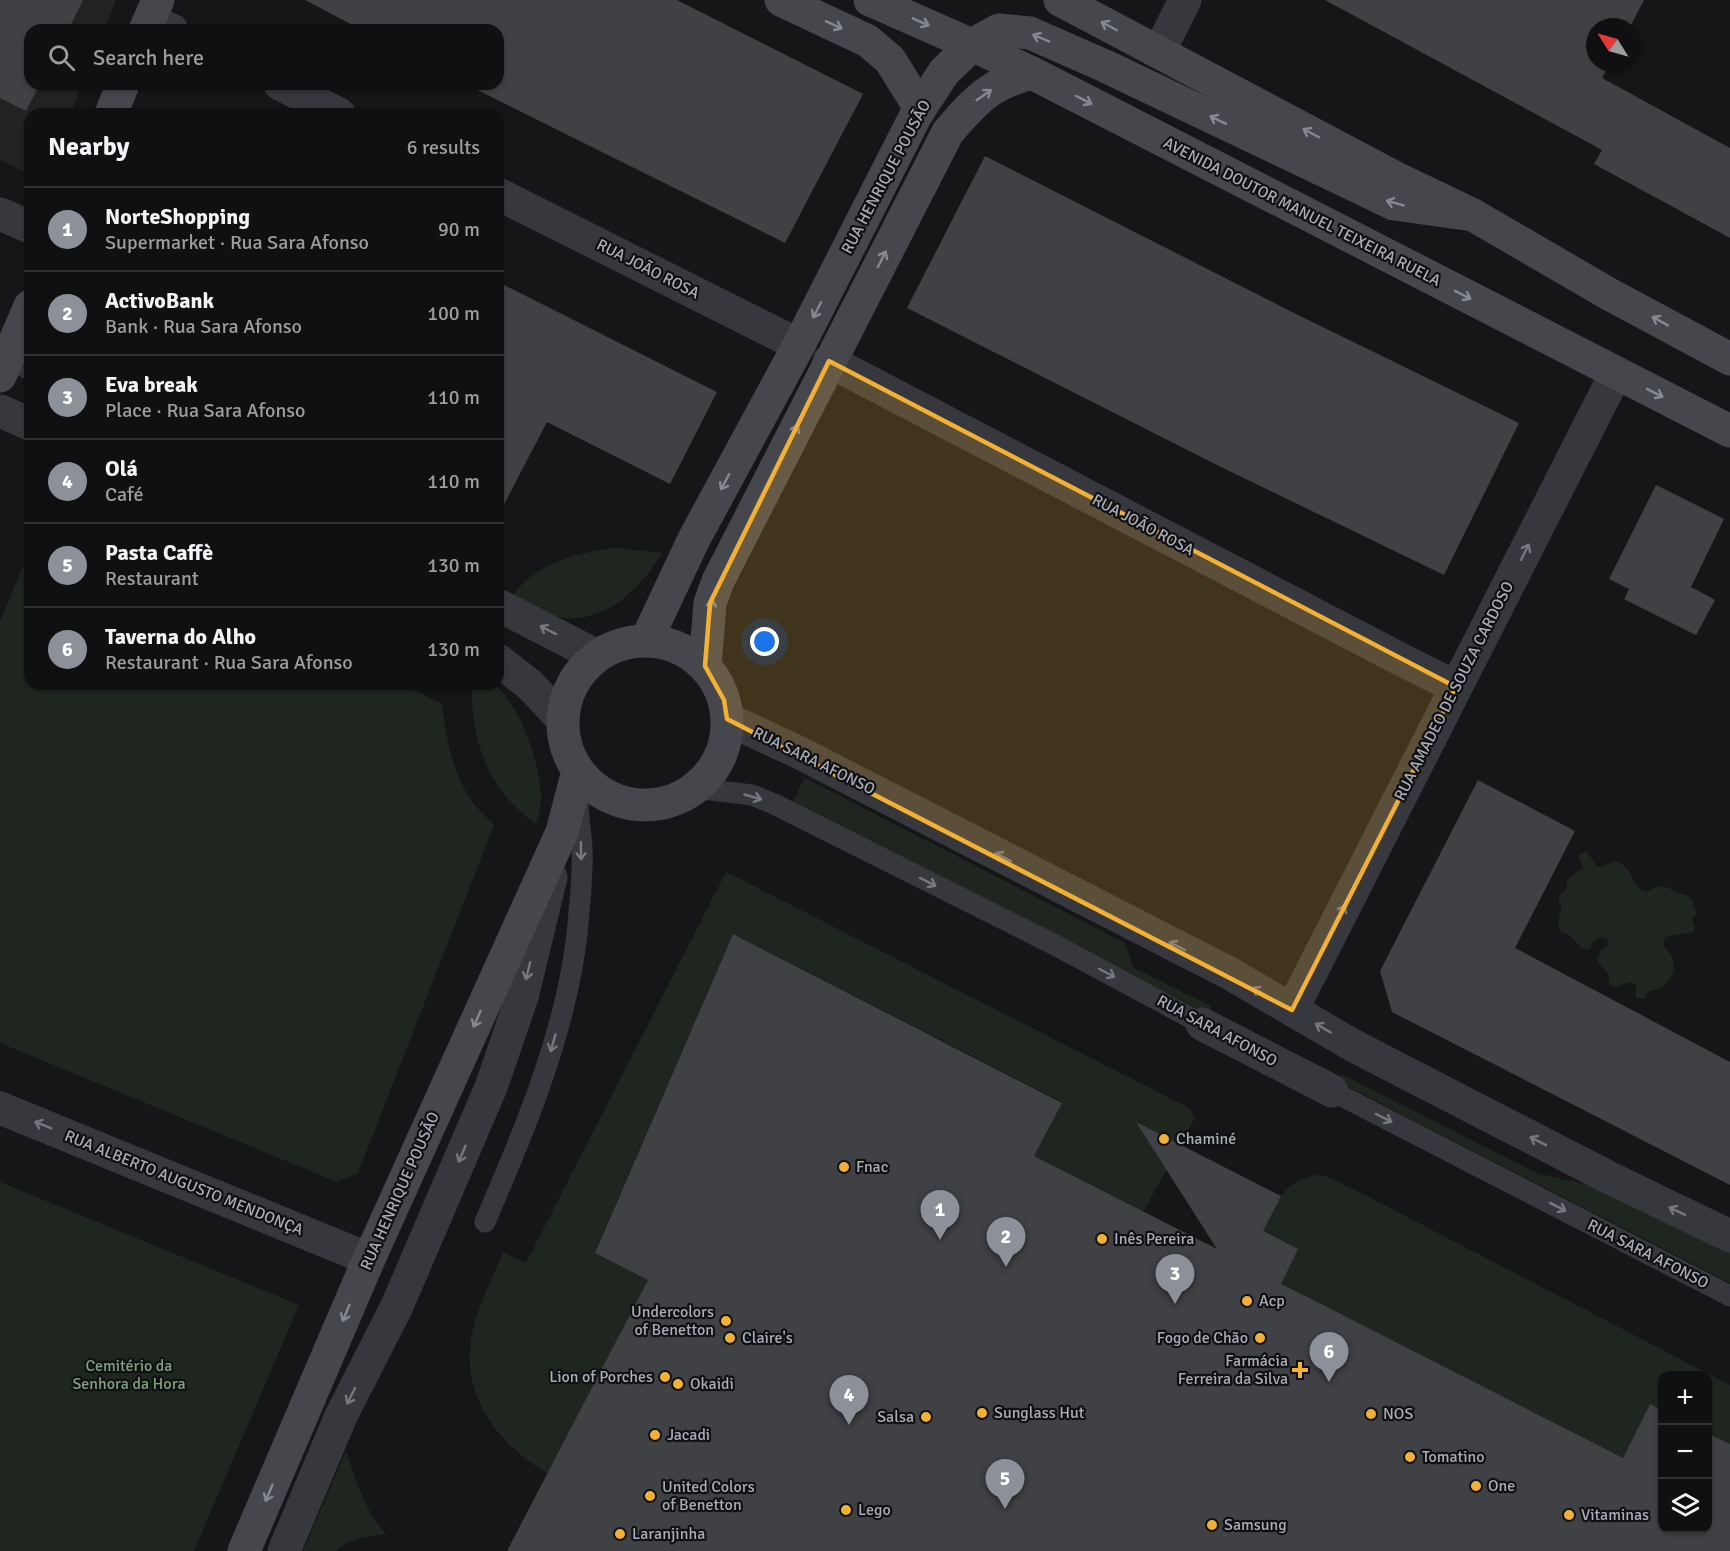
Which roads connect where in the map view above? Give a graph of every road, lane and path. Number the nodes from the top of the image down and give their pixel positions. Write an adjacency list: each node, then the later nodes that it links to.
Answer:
1 (781, 0): 12 (street, one-way to 12)
2 (870, 0): 5 (street, AVENIDA DOUTOR MANUEL TEIXEIRA RUELA, one-way to 5)
3 (1060, 0): 6 (street, one-way to 3)
4 (1185, 0): 6 (street)
5 (972, 45): 7 (street, AVENIDA DOUTOR MANUEL TEIXEIRA RUELA); 12 (street, RUA HENRIQUE POUSÃO); 15 (street, RUA HENRIQUE POUSÃO, one-way to 5)
6 (1159, 52): 15 (street, one-way to 6)
7 (1032, 73): 20 (street, RUA HENRIQUE POUSÃO, one-way to 7); 22 (street, AVENIDA DOUTOR MANUEL TEIXEIRA RUELA, one-way to 22)
8 (121, 90): 10 (street)
9 (292, 90): 11 (street)
10 (113, 108)
11 (327, 108)
12 (920, 108): 18 (street, RUA HENRIQUE POUSÃO, one-way to 18)
13 (504, 197): 18 (street, RUA JOÃO ROSA)
14 (0, 214): 16 (street)
15 (1473, 215): 19 (street, one-way to 15)
16 (24, 224)
17 (24, 326): 21 (street)
18 (799, 345): 27 (street, RUA HENRIQUE POUSÃO, one-way to 27)
19 (1730, 359)
20 (829, 361): 30 (street, RUA HENRIQUE POUSÃO, one-way to 20); 31 (street, RUA JOÃO ROSA)
21 (13, 364)
22 (1616, 373): 25 (street, AVENIDA DOUTOR MANUEL TEIXEIRA RUELA, one-way to 25); 31 (street, RUA AMADEO DE SOUZA CARDOSO, one-way to 22)
23 (0, 411): 24 (street)
24 (24, 421)
25 (1730, 431)
26 (504, 607): 28 (street, one-way to 26)
27 (646, 641): 28 (street); 30 (street)
28 (597, 656): 33 (street)
29 (504, 665): 33 (street)
30 (705, 666): 32 (street)
31 (1456, 687): 37 (street, RUA AMADEO DE SOUZA CARDOSO, one-way to 31)
32 (727, 719): 35 (street); 37 (street, RUA SARA AFONSO, one-way to 32)
33 (563, 720): 34 (street)
34 (578, 771): 35 (street); 36 (street, RUA HENRIQUE POUSÃO); 41 (lane, one-way to 41)
35 (696, 788): 38 (lane, RUA SARA AFONSO, one-way to 38)
36 (562, 832): 43 (street, RUA HENRIQUE POUSÃO, one-way to 43); 46 (street, RUA HENRIQUE POUSÃO, one-way to 46)
37 (1292, 1010): 42 (street, RUA SARA AFONSO, one-way to 37)
38 (1202, 1024): 39 (street, RUA SARA AFONSO)
39 (1332, 1091): 44 (lane, RUA SARA AFONSO, one-way to 44)
40 (0, 1108): 43 (street, RUA ALBERTO AUGUSTO MENDONÇA, one-way to 40)
41 (485, 1222)
42 (1730, 1236)
43 (369, 1259): 45 (street, RUA HENRIQUE POUSÃO, one-way to 45)
44 (1730, 1296)
45 (244, 1551)
46 (284, 1551)

